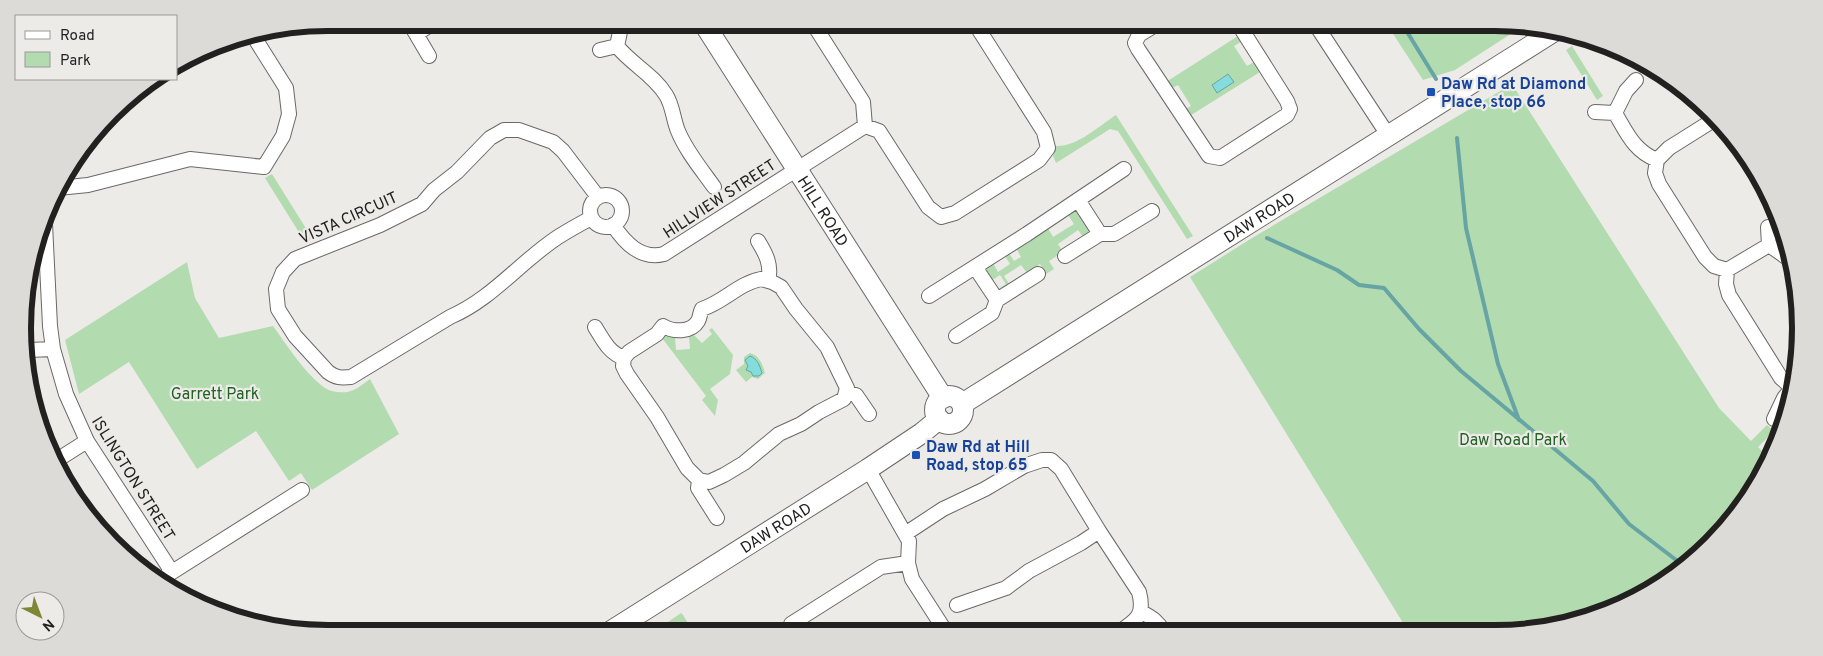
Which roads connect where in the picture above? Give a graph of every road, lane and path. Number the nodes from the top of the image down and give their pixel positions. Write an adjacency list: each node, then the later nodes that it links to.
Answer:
1 (414, 31): 13 (street)
2 (619, 31): 11 (street)
3 (710, 31): 21 (street, HILL ROAD)
4 (818, 31): 18 (street)
5 (980, 31): 18 (street)
6 (1145, 31): 7 (street)
7 (1244, 31)
8 (1320, 31): 19 (street)
9 (1546, 36): 19 (street, DAW ROAD)
10 (256, 40): 23 (street)
11 (617, 46): 12 (street); 24 (street)
12 (600, 50)
13 (429, 56)
14 (1636, 80): 16 (street)
15 (1595, 112): 16 (street)
16 (1615, 113): 20 (street)
17 (1709, 123): 20 (street)
18 (865, 126): 21 (street, HILLVIEW STREET)
19 (1388, 135): 51 (street, DAW ROAD)
20 (1658, 160): 38 (street)
21 (796, 169): 29 (street, HILLVIEW STREET); 51 (street, HILL ROAD)
22 (1124, 169): 26 (street)
23 (67, 187)
24 (714, 187)
25 (598, 197): 28 (street); 28 (street, VISTA CIRCUIT); 29 (street)
26 (1078, 200): 31 (street); 37 (street)
27 (1152, 210): 31 (street)
28 (592, 218): 29 (street)
29 (613, 225)
30 (1768, 227): 34 (street)
31 (1100, 234): 36 (street)
32 (46, 237): 45 (street, ISLINGTON STREET)
33 (758, 241): 40 (street)
34 (1769, 245): 35 (street); 38 (street)
35 (1783, 254)
36 (1065, 256)
37 (976, 267): 41 (street); 42 (street)
38 (1727, 270): 48 (street)
39 (1038, 274): 42 (street)
40 (768, 281): 47 (street); 49 (street)
41 (929, 296)
42 (997, 300): 44 (street)
43 (595, 327): 47 (street)
44 (956, 336)
45 (53, 349): 46 (street); 54 (street, ISLINGTON STREET)
46 (32, 350)
47 (624, 358): 57 (street)
48 (1786, 383)
49 (846, 393): 52 (street); 57 (street)
50 (1783, 400): 53 (street)
51 (953, 401): 56 (street, DAW ROAD)
52 (869, 414)
53 (1774, 419)
54 (87, 441): 55 (street); 63 (street, ISLINGTON STREET)
55 (61, 457)
56 (868, 469): 61 (street); 68 (street, DAW ROAD)
57 (698, 480): 59 (street)
58 (302, 490): 63 (street)
59 (717, 518)
60 (1099, 531): 61 (street); 65 (street); 66 (street)
61 (906, 534): 62 (street)
62 (908, 563): 67 (street); 69 (street)
63 (172, 572): 64 (street)
64 (165, 576)
65 (957, 605)
66 (1142, 612): 70 (street); 71 (street)
67 (791, 624)
68 (621, 625)
69 (942, 625)
70 (1129, 625)
71 (1159, 625)

